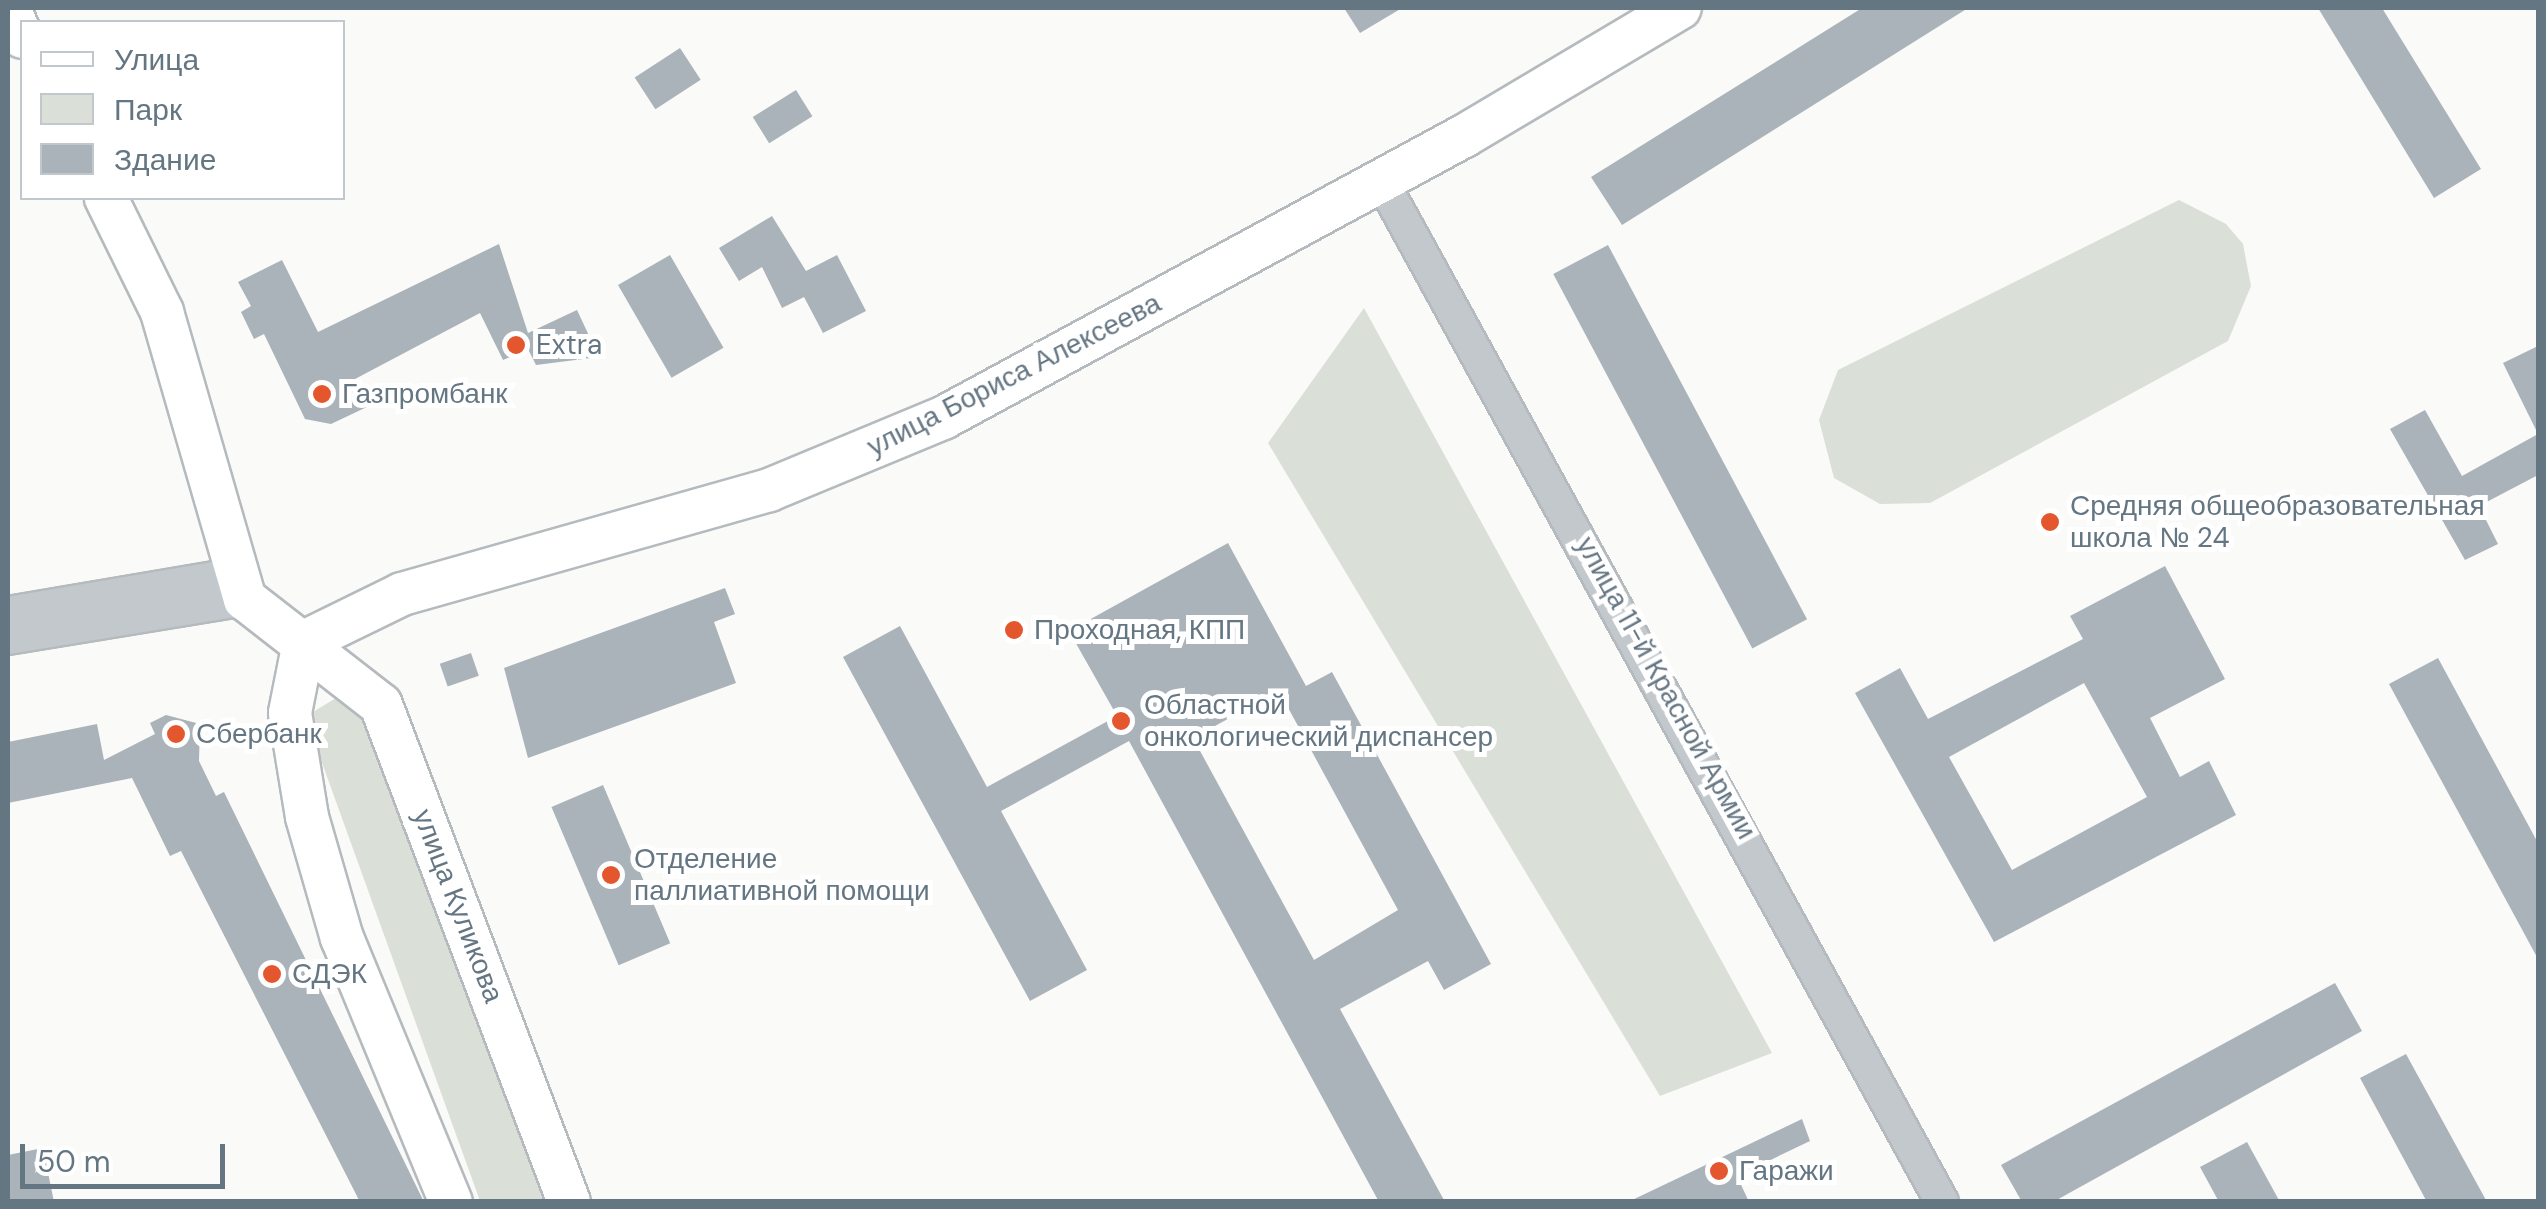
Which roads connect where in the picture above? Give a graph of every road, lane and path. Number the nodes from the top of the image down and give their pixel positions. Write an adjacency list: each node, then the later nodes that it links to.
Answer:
1 (8, 8): 3 (main road)
2 (1680, 8): 4 (main road, улица Бориса Алексеева)
3 (20, 32)
4 (1380, 178): 9 (main road, улица Бориса Алексеева); 12 (street, улица 11-й Красной Армии)
5 (107, 200): 6 (main road)
6 (242, 586): 7 (street); 8 (street); 9 (main road, улица Куликова)
7 (8, 614)
8 (8, 638)
9 (304, 642): 10 (main road); 11 (main road, улица Куликова)
10 (451, 1202)
11 (569, 1202)
12 (1942, 1202)

